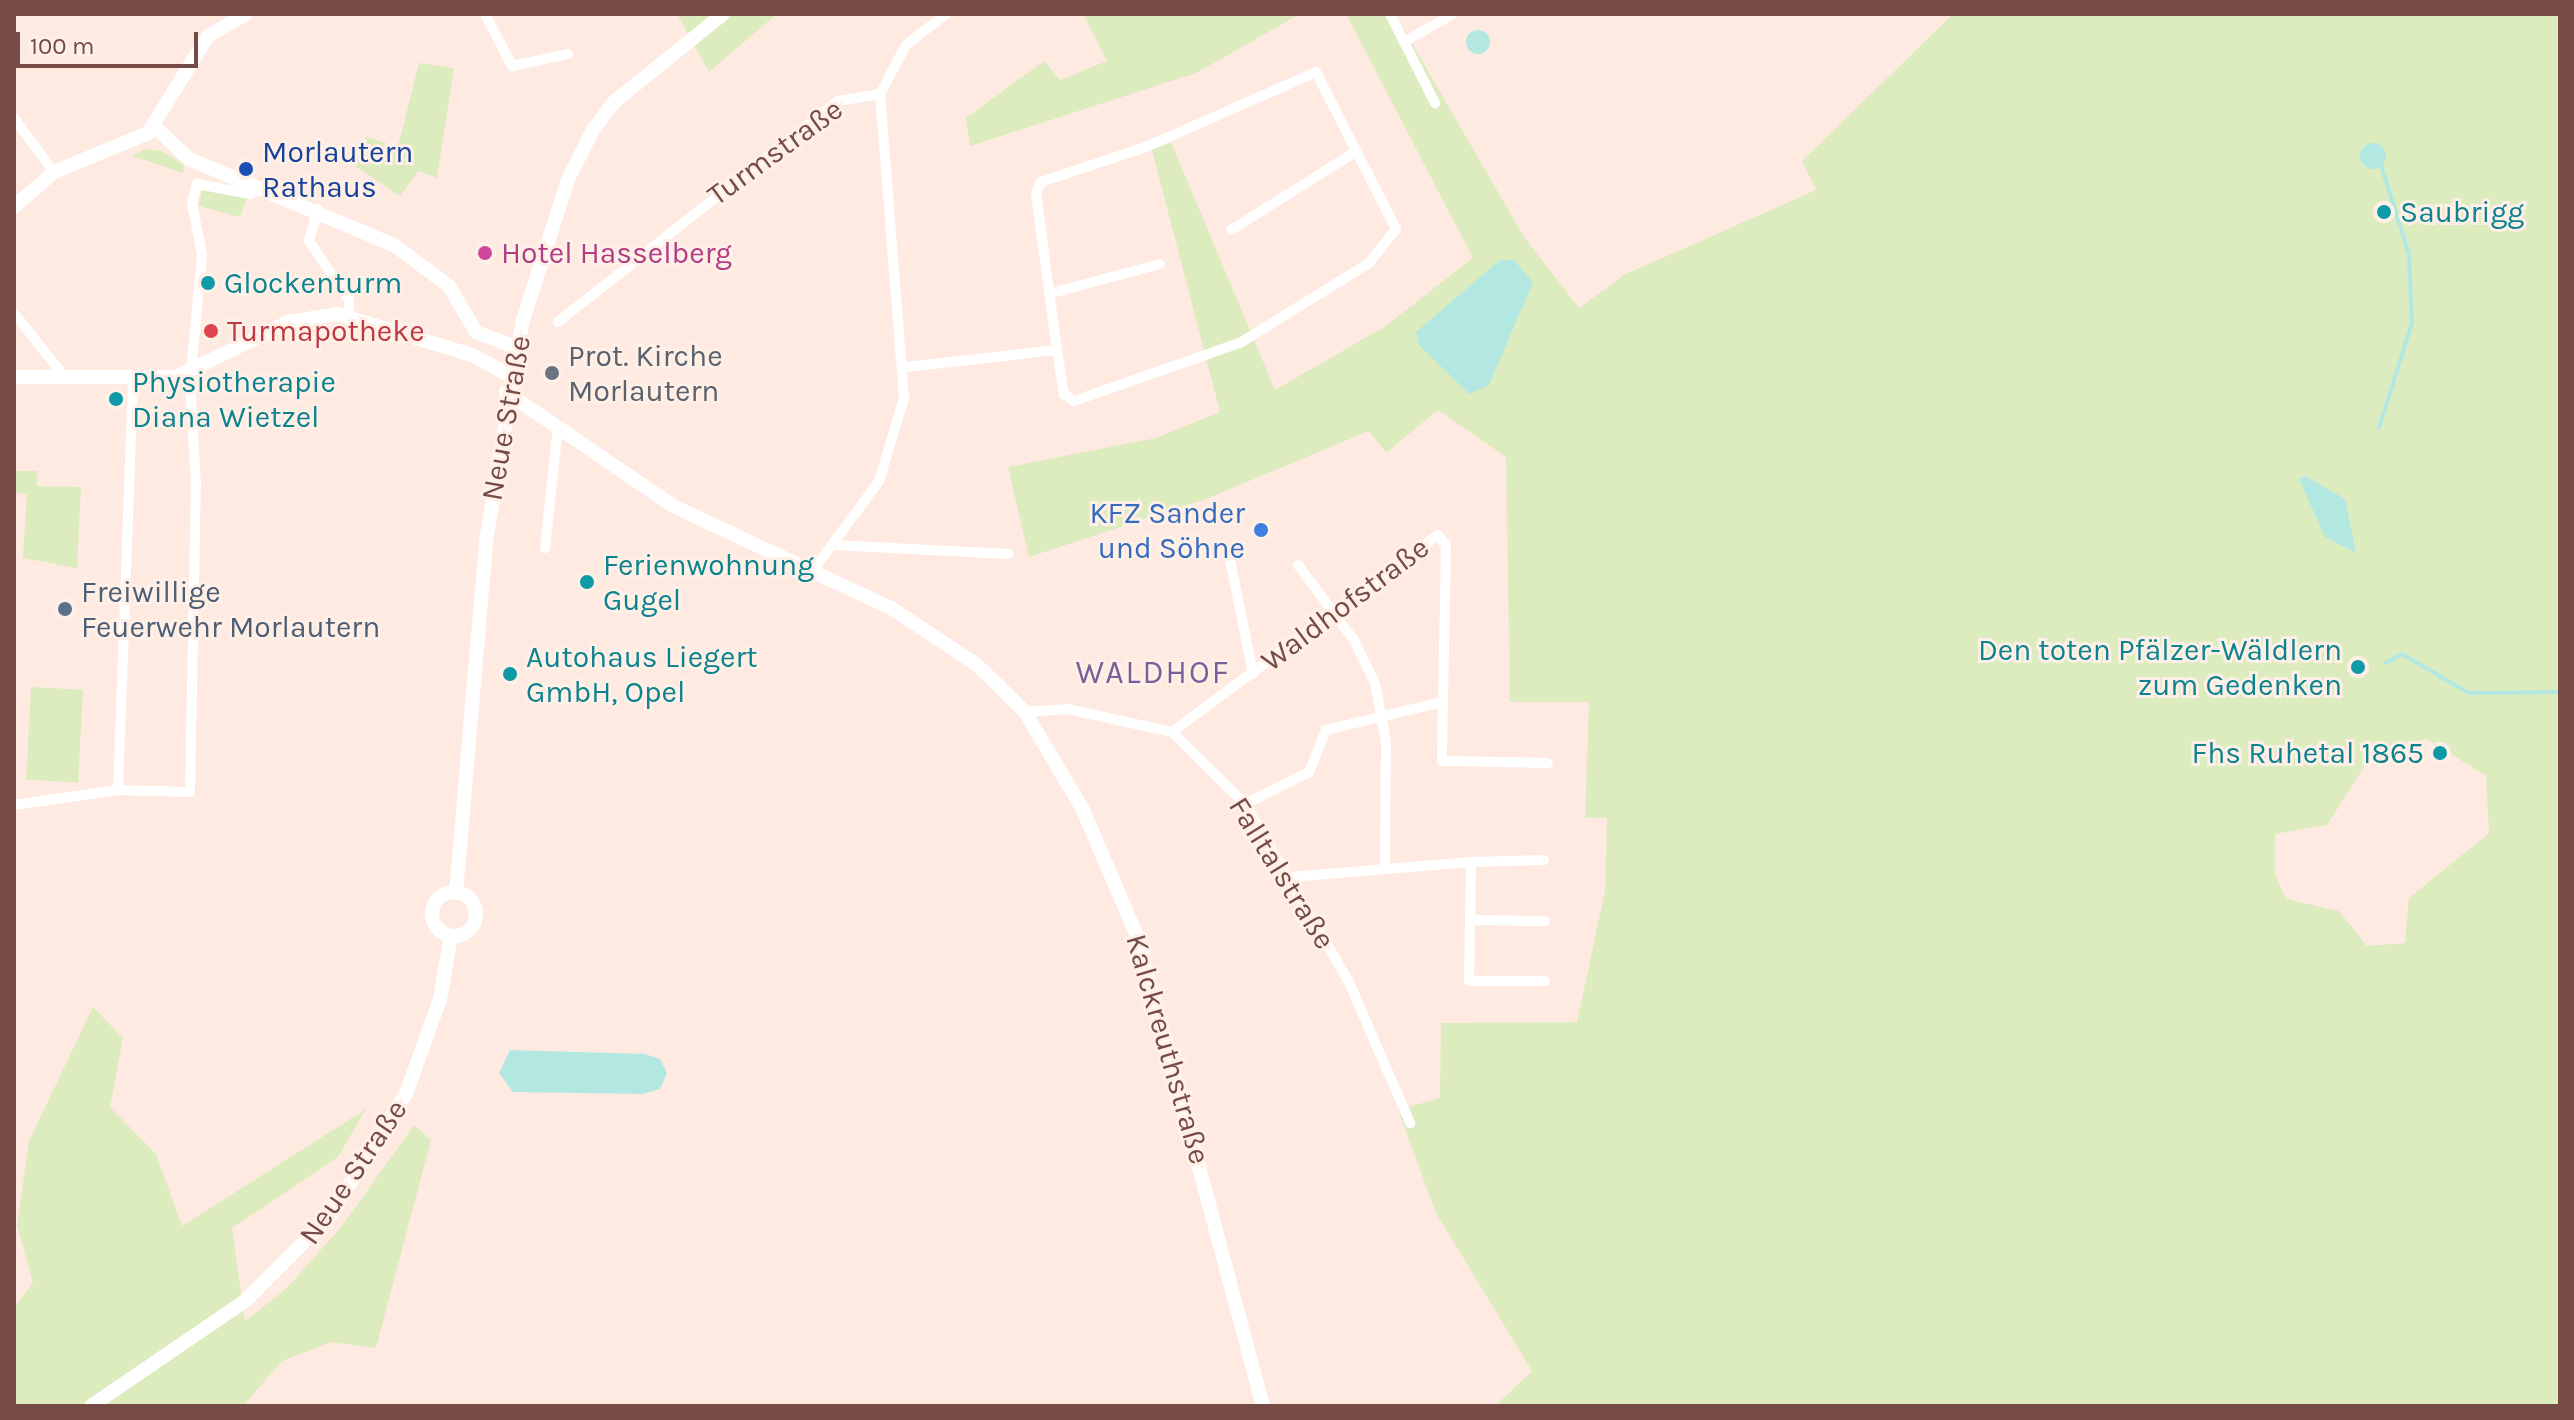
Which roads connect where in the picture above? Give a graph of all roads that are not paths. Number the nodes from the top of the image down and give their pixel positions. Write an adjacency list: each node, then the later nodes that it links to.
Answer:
1 (246, 14): 12 (street)
2 (485, 14): 8 (street)
3 (723, 14): 25 (street, Neue Straße)
4 (945, 14): 9 (street, Turmstraße)
5 (1390, 14): 7 (street)
6 (1453, 14): 7 (street)
7 (1404, 42): 10 (street)
8 (568, 54)
9 (880, 94): 23 (street, Turmstraße); 28 (street)
10 (1435, 103)
11 (14, 118): 14 (street)
12 (154, 126): 14 (street); 15 (street)
13 (1357, 151): 18 (street); 20 (street); 26 (street)
14 (54, 172): 16 (street)
15 (262, 186): 17 (street); 29 (street)
16 (14, 207)
17 (319, 207): 22 (street); 24 (street)
18 (1231, 230)
19 (1160, 264): 20 (street)
20 (1052, 293): 26 (street)
21 (14, 313): 31 (street)
22 (349, 316): 27 (street); 29 (street)
23 (558, 322)
24 (481, 336): 25 (street); 27 (street)
25 (515, 347): 30 (street, Neue Straße)
26 (1057, 350): 28 (street)
27 (472, 355): 30 (street)
28 (907, 367): 36 (street)
29 (190, 373): 33 (street); 49 (street)
30 (509, 375): 34 (street, Neue Straße)
31 (64, 376): 32 (street); 33 (street)
32 (14, 377)
33 (133, 379): 49 (street)
34 (506, 392): 35 (street, Kalckreuthstraße); 56 (street, Neue Straße)
35 (558, 426): 37 (street); 41 (street, Kalckreuthstraße)
36 (833, 545): 38 (street); 41 (street)
37 (545, 548)
38 (1009, 554)
39 (1229, 555): 43 (street, Waldhofstraße)
40 (1298, 565): 42 (street)
41 (814, 569): 45 (street, Kalckreuthstraße)
42 (1337, 614): 43 (street, Waldhofstraße); 44 (street, Waldhofstraße); 46 (street)
43 (1253, 674): 47 (street, Waldhofstraße)
44 (1442, 702): 46 (street); 48 (street)
45 (1025, 712): 47 (street); 63 (street, Kalckreuthstraße)
46 (1381, 715): 50 (street); 54 (street)
47 (1172, 732): 50 (street, Falltalstraße)
48 (1548, 763)
49 (118, 790): 51 (street)
50 (1245, 804): 55 (street, Falltalstraße)
51 (14, 805)
52 (1544, 860): 53 (street)
53 (1471, 862): 54 (street); 57 (street)
54 (1385, 866): 55 (street)
55 (1290, 877): 61 (street, Falltalstraße)
56 (456, 893): 59 (street, Neue Straße); 59 (street)
57 (1470, 920): 58 (street); 60 (street)
58 (1545, 921)
59 (451, 936): 62 (street, Neue Straße)
60 (1545, 981)
61 (1410, 1123)
62 (91, 1406)
63 (1263, 1406)

